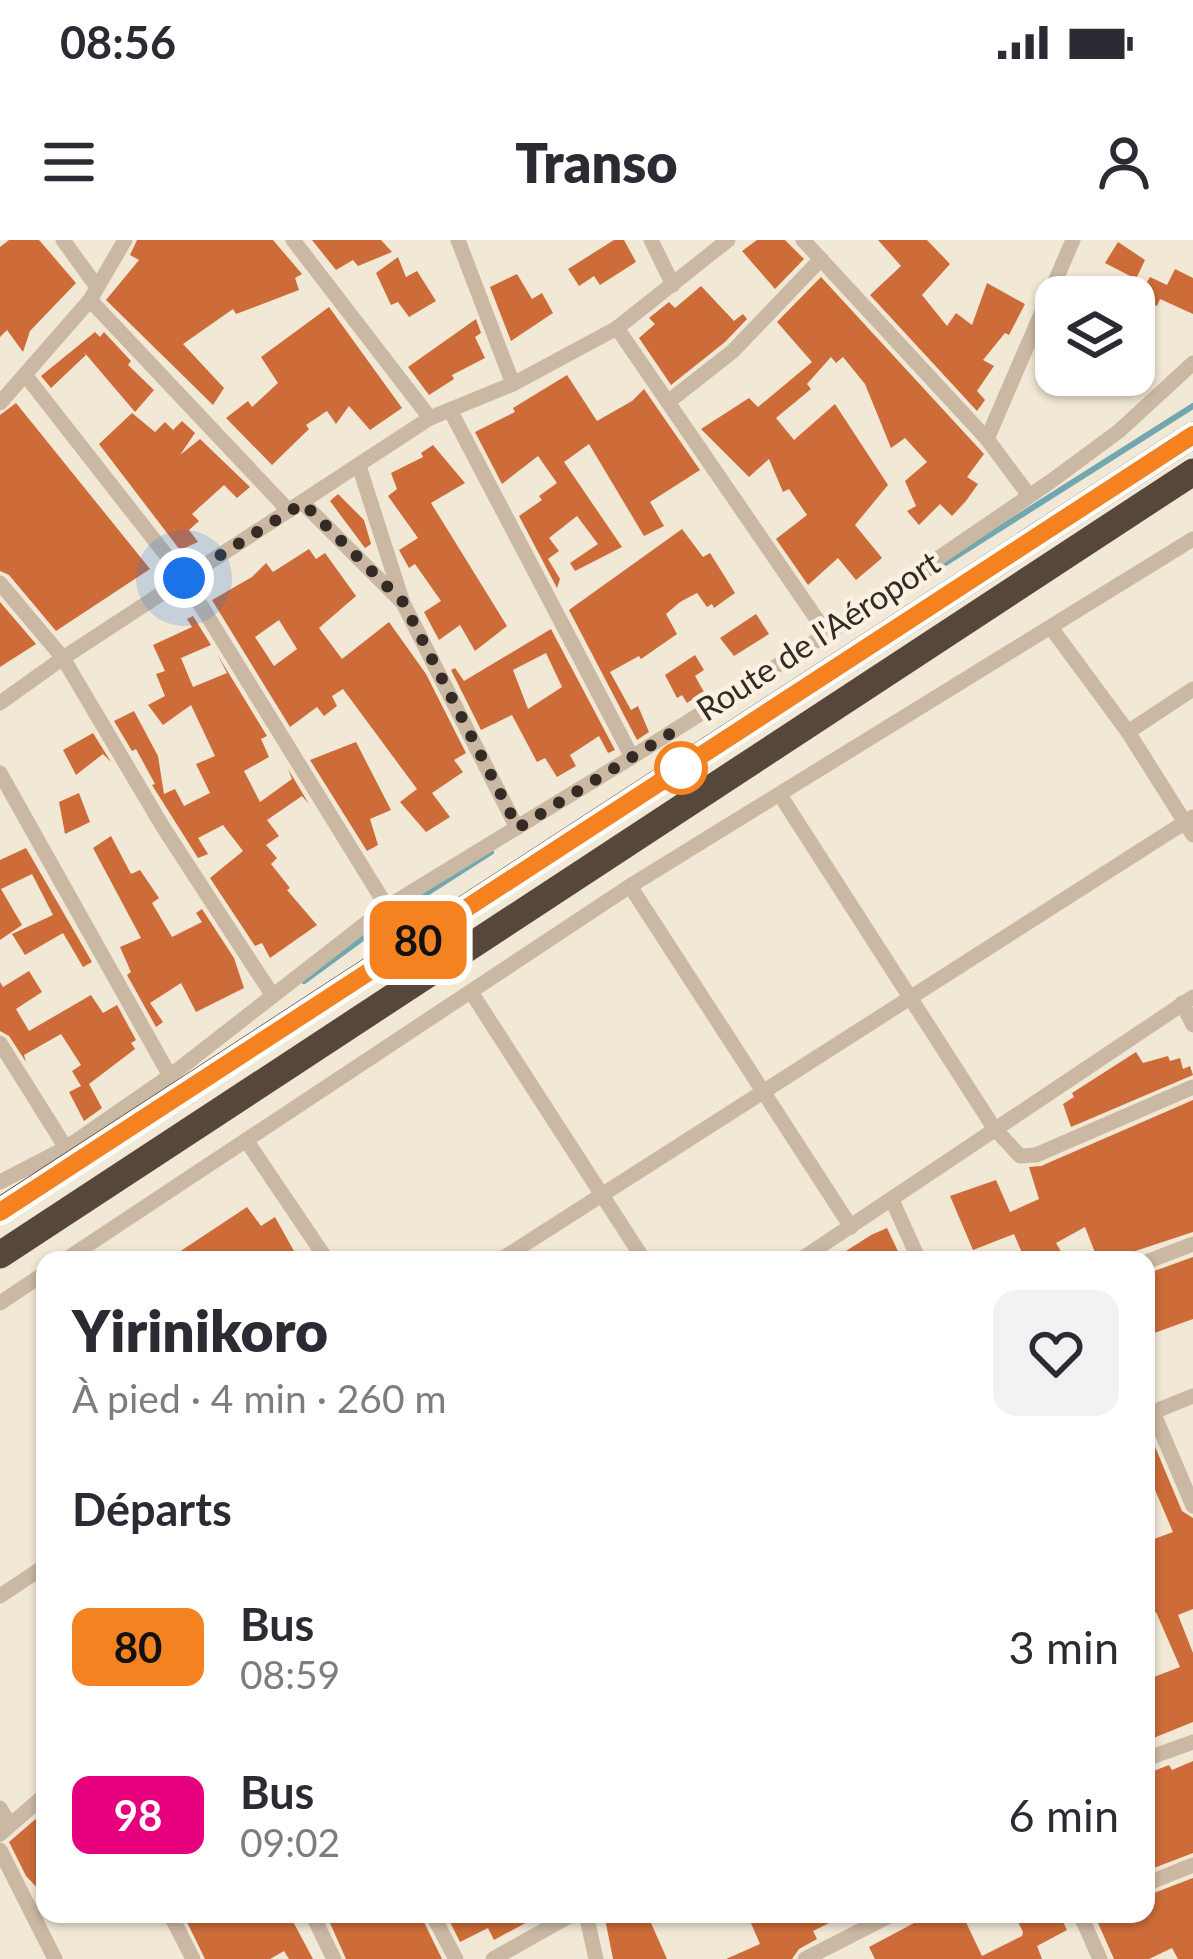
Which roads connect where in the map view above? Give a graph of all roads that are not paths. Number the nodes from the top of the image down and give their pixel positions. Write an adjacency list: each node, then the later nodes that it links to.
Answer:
1 (63, 240): 11 (street)
2 (125, 240): 11 (street)
3 (293, 240): 19 (street)
4 (458, 240): 15 (street)
5 (651, 240): 10 (street)
6 (728, 240): 10 (street)
7 (803, 240): 9 (street)
8 (1073, 240): 21 (street)
9 (821, 259): 16 (street); 21 (street)
10 (673, 285): 12 (street)
11 (93, 294): 14 (street); 25 (street)
12 (617, 328): 15 (street); 16 (street)
13 (1193, 363): 24 (street)
14 (26, 376): 17 (street); 27 (street)
15 (512, 384): 18 (street)
16 (668, 402): 31 (street)
17 (0, 404)
18 (451, 412): 19 (street); 36 (street)
19 (430, 418): 22 (street)
20 (1193, 434): 58 (highway, Route de l'Aéroport)
21 (987, 439): 24 (street)
22 (359, 466): 25 (street); 29 (street)
23 (1193, 472): 67 (highway, Route de l'Aéroport)
24 (1028, 494): 31 (street)
25 (296, 507): 27 (street); 29 (street)
26 (1193, 539): 30 (street)
27 (184, 578): 32 (street); 42 (street)
28 (0, 583): 32 (street)
29 (403, 602): 40 (street)
30 (1052, 629): 35 (street); 38 (street)
31 (827, 634): 36 (street)
32 (63, 658): 34 (street); 45 (street)
33 (1193, 689): 35 (street)
34 (0, 703)
35 (1128, 732): 39 (street)
36 (632, 757): 40 (street)
37 (0, 773): 49 (street)
38 (780, 795): 41 (street); 44 (street)
39 (1190, 825): 44 (street)
40 (518, 828): 42 (street)
41 (630, 886): 43 (street); 51 (street)
42 (387, 907): 45 (street)
43 (471, 992): 53 (street); 56 (street)
44 (911, 995): 51 (street); 52 (street)
45 (274, 996): 49 (street)
46 (1188, 1000): 47 (street); 52 (street)
47 (1193, 1025)
48 (0, 1043): 54 (street)
49 (170, 1076): 54 (street)
50 (1193, 1087): 52 (street)
51 (763, 1089): 56 (street); 59 (street)
52 (994, 1128): 57 (street)
53 (246, 1140): 61 (street); 62 (street)
54 (66, 1148): 55 (street)
55 (0, 1182)
56 (600, 1192): 63 (street); 64 (street)
57 (892, 1200): 59 (street); 66 (street)
58 (0, 1211)
59 (851, 1227): 65 (street)
60 (1193, 1244): 68 (street)
61 (79, 1251)
62 (321, 1251)
63 (513, 1251)
64 (638, 1251)
65 (814, 1251)
66 (915, 1251)
67 (0, 1255)
68 (1155, 1259)
69 (36, 1279): 70 (street)
70 (0, 1303)
71 (1193, 1396): 72 (street)
72 (1155, 1411)
73 (1155, 1424): 74 (street)
74 (1193, 1506)
75 (36, 1572): 76 (street)
76 (0, 1596)
77 (1193, 1742): 78 (street)
78 (1155, 1757)
79 (36, 1803): 81 (street)
80 (0, 1808): 81 (street)
81 (5, 1829)
82 (0, 1850): 85 (street)
83 (1193, 1865): 84 (street)
84 (1155, 1880)
85 (36, 1920)
86 (38, 1923): 94 (street)
87 (175, 1923): 95 (street)
88 (317, 1923): 96 (street)
89 (437, 1923): 97 (street)
90 (557, 1923): 98 (street)
91 (588, 1923): 99 (street)
92 (876, 1923): 100 (street)
93 (1084, 1923): 101 (street)
94 (56, 1959)
95 (194, 1959)
96 (334, 1959)
97 (456, 1959)
98 (493, 1959)
99 (596, 1959)
100 (806, 1959)
101 (1100, 1959)

